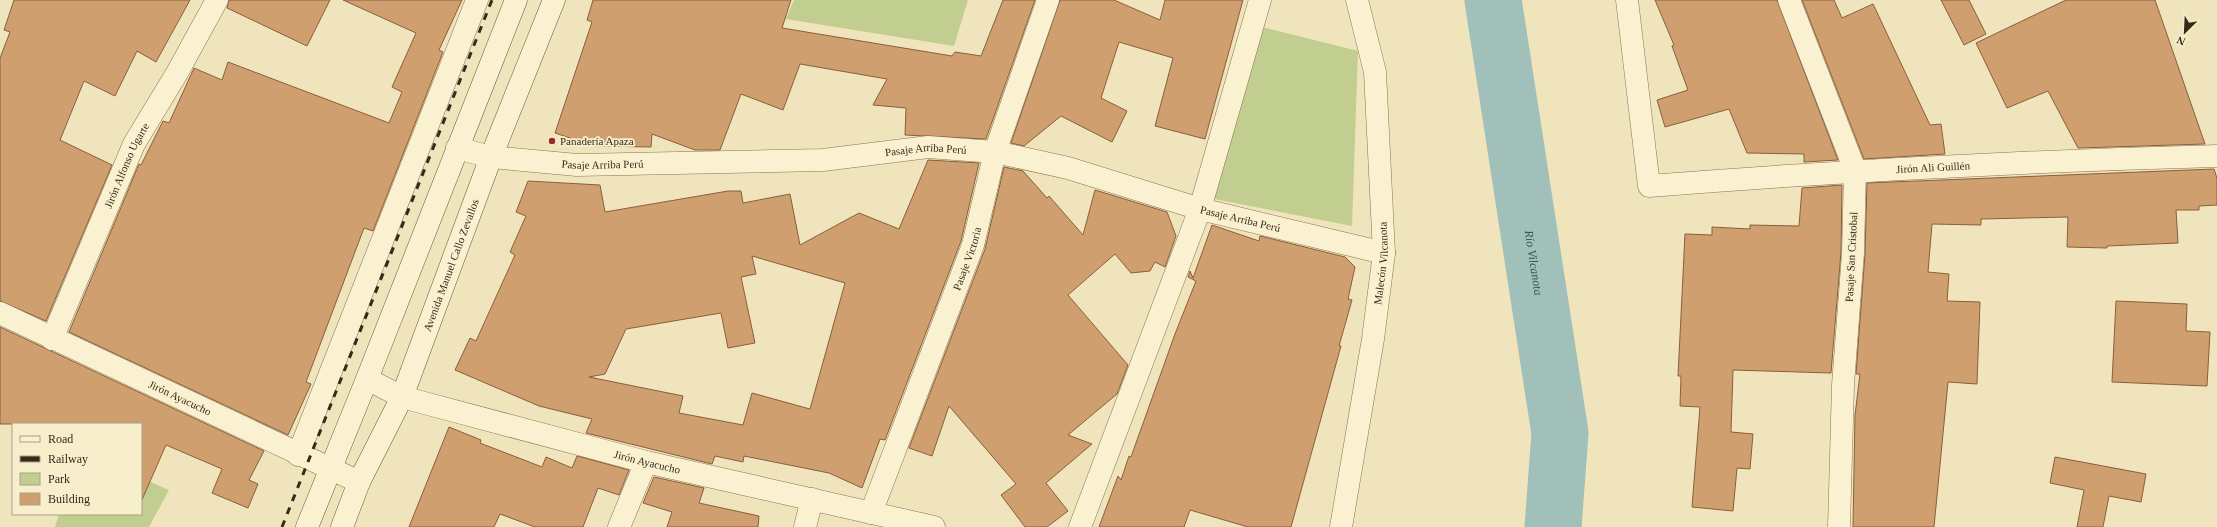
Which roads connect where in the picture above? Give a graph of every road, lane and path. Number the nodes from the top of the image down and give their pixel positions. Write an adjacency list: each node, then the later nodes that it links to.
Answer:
1 (217, 0): 18 (street, Jirón Alfonso Ugarte)
2 (477, 0): 21 (street)
3 (516, 0): 10 (street)
4 (554, 0): 13 (street, Avenida Manuel Callo Zevallos)
5 (1048, 0): 11 (street, Pasaje Victoria)
6 (1260, 0): 15 (street)
7 (1357, 0): 16 (street, Malecón Vilcanota)
8 (1627, 0): 14 (street, Jirón Ali Guillén)
9 (1790, 0): 14 (street, Pasaje San Cristobal)
10 (457, 148): 13 (street, Pasaje Arriba Perú); 19 (street)
11 (995, 152): 13 (street, Pasaje Arriba Perú); 15 (street, Pasaje Arriba Perú); 26 (street, Pasaje Victoria)
12 (2217, 156): 14 (street, Jirón Ali Guillén)
13 (491, 157): 20 (street, Avenida Manuel Callo Zevallos)
14 (1856, 170): 34 (street, Pasaje San Cristobal)
15 (1200, 209): 16 (street, Pasaje Arriba Perú); 32 (street)
16 (1384, 253): 33 (street, Malecón Vilcanota)
17 (0, 313): 18 (street, Jirón Ayacucho)
18 (52, 339): 21 (street, Jirón Ayacucho)
19 (367, 379): 20 (street, Jirón Ayacucho); 23 (street)
20 (402, 397): 22 (street, Jirón Ayacucho); 24 (street, Avenida Manuel Callo Zevallos)
21 (298, 455): 23 (street, Jirón Ayacucho)
22 (646, 462): 25 (street, Jirón Ayacucho); 29 (street)
23 (330, 469): 24 (street, Jirón Ayacucho); 27 (street)
24 (359, 482): 28 (street, Avenida Manuel Callo Zevallos)
25 (812, 499): 26 (street, Jirón Ayacucho); 30 (street)
26 (871, 513): 31 (street, Jirón Ayacucho)
27 (307, 527)
28 (342, 527)
29 (619, 527)
30 (805, 527)
31 (934, 527)
32 (1080, 527)
33 (1341, 527)
34 (1839, 527)

